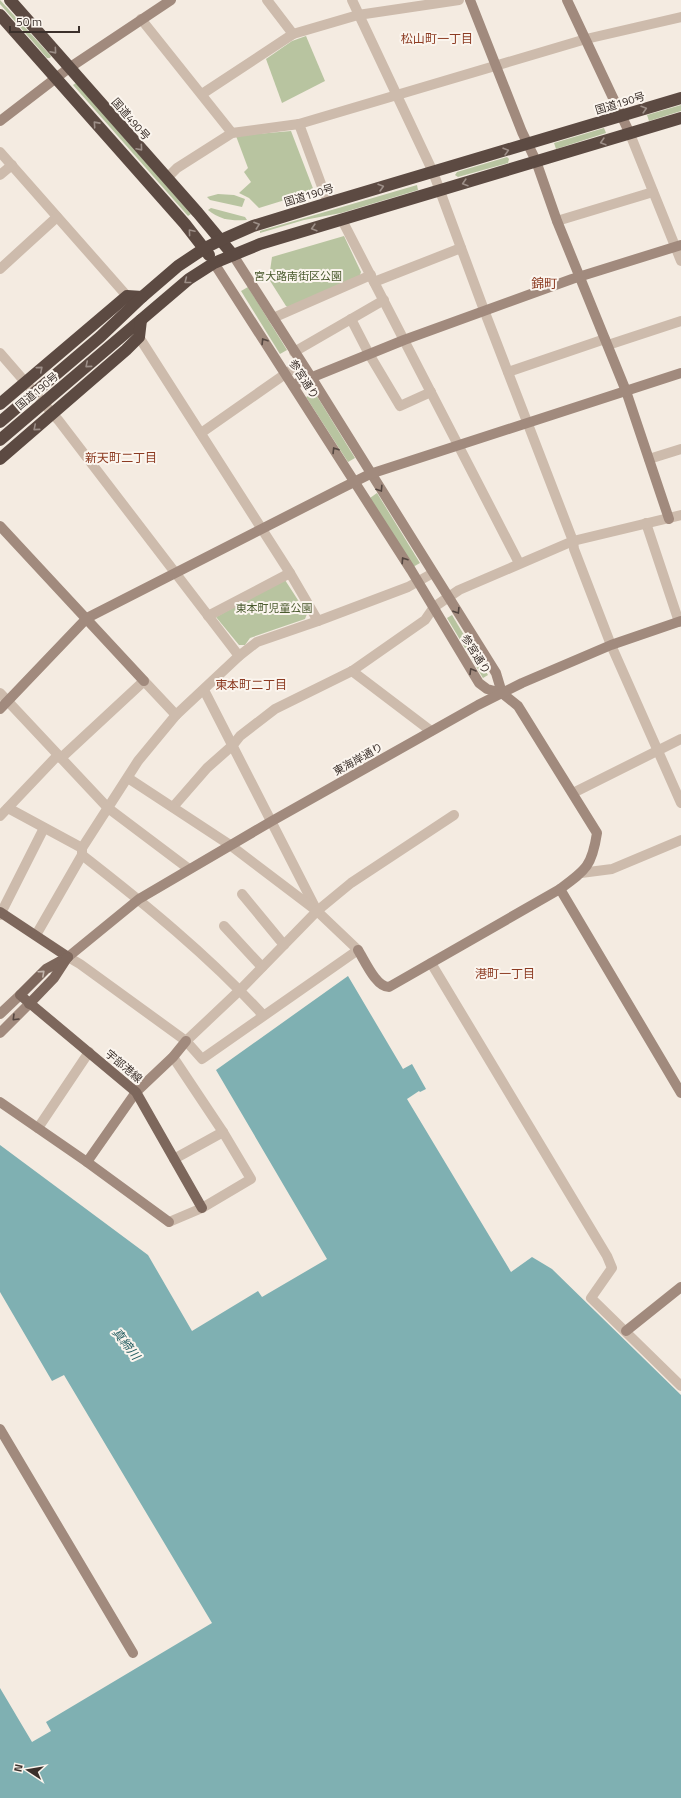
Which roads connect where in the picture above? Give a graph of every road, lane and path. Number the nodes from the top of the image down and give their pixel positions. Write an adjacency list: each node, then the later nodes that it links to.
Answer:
1 (10, 0): 15 (highway, 国道490号, one-way to 15)
2 (171, 0): 11 (street)
3 (267, 0): 12 (street)
4 (352, 0): 9 (street)
5 (459, 0): 9 (street)
6 (470, 0): 14 (street)
7 (567, 0): 13 (street)
8 (0, 15): 16 (highway)
9 (358, 15): 12 (street); 18 (street)
10 (681, 18): 13 (street)
11 (141, 20): 15 (street); 17 (street)
12 (293, 34): 17 (street)
13 (586, 39): 14 (street); 20 (street)
14 (496, 66): 18 (street); 26 (street)
15 (69, 68): 16 (street); 32 (highway, 国道490号, one-way to 32)
16 (55, 78): 22 (street); 41 (highway, one-way to 16)
17 (202, 94): 24 (street)
18 (396, 96): 23 (street); 30 (street)
19 (681, 98): 20 (highway, 国道190号, one-way to 19)
20 (622, 116): 25 (street); 26 (highway, 国道190号)
21 (681, 118): 25 (highway, 国道190号)
22 (0, 121)
23 (299, 124): 24 (street); 35 (street)
24 (232, 133): 32 (street)
25 (630, 134): 28 (highway, 国道190号, one-way to 28); 34 (street)
26 (528, 144): 28 (street); 30 (highway, 国道190号, one-way to 26)
27 (0, 152): 29 (street)
28 (536, 161): 33 (highway, 国道190号, one-way to 33); 38 (street)
29 (12, 165): 31 (street); 36 (street)
30 (433, 172): 33 (street); 35 (highway, 国道190号, one-way to 30)
31 (0, 175)
32 (167, 178): 39 (highway, 国道490号)
33 (440, 190): 37 (highway, 国道190号); 42 (street)
34 (653, 192): 38 (street); 40 (street)
35 (328, 203): 39 (highway, 国道190号, one-way to 35)
36 (57, 217): 46 (street); 49 (street)
37 (342, 220): 43 (highway, 国道190号, one-way to 43); 48 (street)
38 (557, 221): 47 (street)
39 (221, 240): 41 (highway, 国道190号); 43 (highway, 国道490号)
40 (678, 246): 44 (street); 47 (street)
41 (205, 248): 45 (highway); 50 (highway, 国道190号)
42 (461, 248): 48 (street); 52 (street)
43 (233, 255): 45 (highway, 国道190号); 54 (street, 参宮通り)
44 (681, 261)
45 (214, 263): 56 (highway, 国道190号, one-way to 56); 67 (street, 参宮通り, one-way to 45)
46 (0, 269)
47 (580, 276): 52 (street); 61 (street)
48 (372, 279): 51 (street); 54 (street)
49 (127, 296): 50 (highway); 53 (highway); 70 (highway, one-way to 49)
50 (142, 297): 53 (highway, 国道190号)
51 (384, 300): 55 (street); 60 (street)
52 (484, 310): 60 (street); 66 (street)
53 (125, 312): 73 (highway, 国道190号)
54 (273, 318): 62 (street, 参宮通り)
55 (351, 319): 62 (street); 64 (street)
56 (142, 320): 58 (highway, 国道190号); 59 (highway)
57 (681, 321): 61 (street)
58 (124, 334): 59 (highway); 75 (highway, 国道190号, one-way to 75)
59 (139, 337): 77 (highway); 80 (street)
60 (404, 340): 64 (street); 74 (street)
61 (606, 342): 66 (street); 72 (street)
62 (294, 352): 65 (street, 参宮通り)
63 (0, 353): 70 (street)
64 (368, 354): 69 (street); 74 (street)
65 (301, 363): 67 (street); 69 (street, 参宮通り)
66 (508, 372): 79 (street)
67 (285, 373): 71 (street, 参宮通り); 80 (street)
68 (681, 373): 72 (street)
69 (311, 377): 71 (street); 86 (street, 参宮通り)
70 (26, 382): 73 (street); 76 (highway)
71 (293, 385): 87 (street, 参宮通り, one-way to 71)
72 (626, 391): 79 (street); 84 (street)
73 (35, 392): 75 (street); 78 (highway, 国道190号)
74 (431, 392): 82 (street)
75 (43, 403): 77 (street); 81 (highway, 国道190号)
76 (0, 404)
77 (52, 414): 85 (highway, one-way to 85); 95 (street)
78 (0, 422)
79 (528, 423): 82 (street); 93 (street)
80 (201, 433): 92 (street)
81 (0, 440)
82 (459, 446): 86 (street); 94 (street)
83 (681, 449): 84 (street)
84 (649, 458): 89 (street)
85 (0, 459)
86 (370, 474): 87 (street); 96 (street, 参宮通り, one-way to 96)
87 (354, 482): 92 (street); 98 (street, 参宮通り, one-way to 87)
88 (681, 515): 89 (street)
89 (669, 519): 90 (street)
90 (646, 523): 93 (street); 104 (street)
91 (0, 526): 102 (street)
92 (262, 528): 95 (street); 97 (street)
93 (573, 541): 94 (street); 105 (street)
94 (519, 563): 99 (street)
95 (174, 572): 101 (street); 102 (street)
96 (433, 573): 98 (street); 99 (street, 参宮通り)
97 (290, 574): 101 (street); 103 (street)
98 (418, 582): 100 (street, 参宮通り); 103 (street)
99 (449, 598): 100 (street); 111 (street, 参宮通り, one-way to 111)
100 (434, 608): 107 (street); 111 (street, 参宮通り, one-way to 100)
101 (208, 616): 106 (street)
102 (87, 618): 108 (street); 112 (street)
103 (318, 621): 106 (street)
104 (680, 622): 105 (street, 東海岸通り)
105 (610, 645): 111 (street, 東海岸通り); 117 (street)
106 (239, 656): 109 (street)
107 (352, 671): 114 (street); 116 (street)
108 (144, 681): 113 (street); 118 (street)
109 (204, 690): 113 (street); 116 (street)
110 (0, 693): 112 (street)
111 (502, 693): 114 (street, 東海岸通り); 120 (street)
112 (4, 705): 118 (street)
113 (176, 715): 119 (street)
114 (431, 731): 127 (street, 東海岸通り)
115 (681, 739): 117 (street)
116 (233, 745): 122 (street); 127 (street)
117 (658, 750): 120 (street); 121 (street)
118 (60, 757): 123 (street); 124 (street)
119 (128, 778): 122 (street); 124 (street)
120 (573, 793): 133 (street)
121 (681, 804)
122 (173, 807): 130 (street)
123 (8, 808): 126 (street); 128 (street)
124 (108, 808): 131 (street); 132 (street)
125 (454, 815): 137 (street)
126 (0, 816)
127 (272, 821): 130 (street, 東海岸通り); 137 (street)
128 (44, 828): 131 (street); 138 (street)
129 (681, 840): 133 (street)
130 (230, 845): 132 (street, 東海岸通り); 137 (street)
131 (82, 852): 136 (street); 140 (street)
132 (190, 868): 136 (street, 東海岸通り)
133 (581, 873): 134 (street)
134 (560, 889): 144 (street); 156 (street)
135 (242, 894): 141 (street)
136 (138, 899): 143 (street, 東海岸通り); 146 (street)
137 (317, 912): 141 (street); 142 (street)
138 (0, 914): 140 (main road)
139 (224, 926): 145 (street)
140 (36, 935): 143 (main road)
141 (284, 945): 145 (street)
142 (358, 950): 144 (street); 150 (street)
143 (68, 957): 147 (main road, one-way to 143); 148 (main road); 152 (street)
144 (431, 963): 164 (street)
145 (262, 968): 146 (street)
146 (240, 990): 150 (street); 152 (street)
147 (20, 994): 148 (main road, 宇部港線); 149 (street)
148 (29, 1004): 151 (street, one-way to 151); 153 (main road, 宇部港線)
149 (0, 1014)
150 (263, 1015): 152 (street)
151 (0, 1033)
152 (186, 1041): 154 (street)
153 (89, 1052): 155 (main road, 宇部港線); 158 (street)
154 (173, 1057): 155 (street); 159 (street)
155 (136, 1092): 160 (main road, 宇部港線); 161 (street)
156 (681, 1093)
157 (0, 1102): 158 (street)
158 (38, 1128): 161 (street)
159 (223, 1132): 160 (street); 162 (street)
160 (174, 1159): 162 (main road, 宇部港線)
161 (87, 1162): 162 (street)
162 (202, 1208)
163 (681, 1287): 164 (street)
164 (626, 1331): 165 (street)
165 (681, 1386)
166 (0, 1429): 167 (street)
167 (133, 1653)

